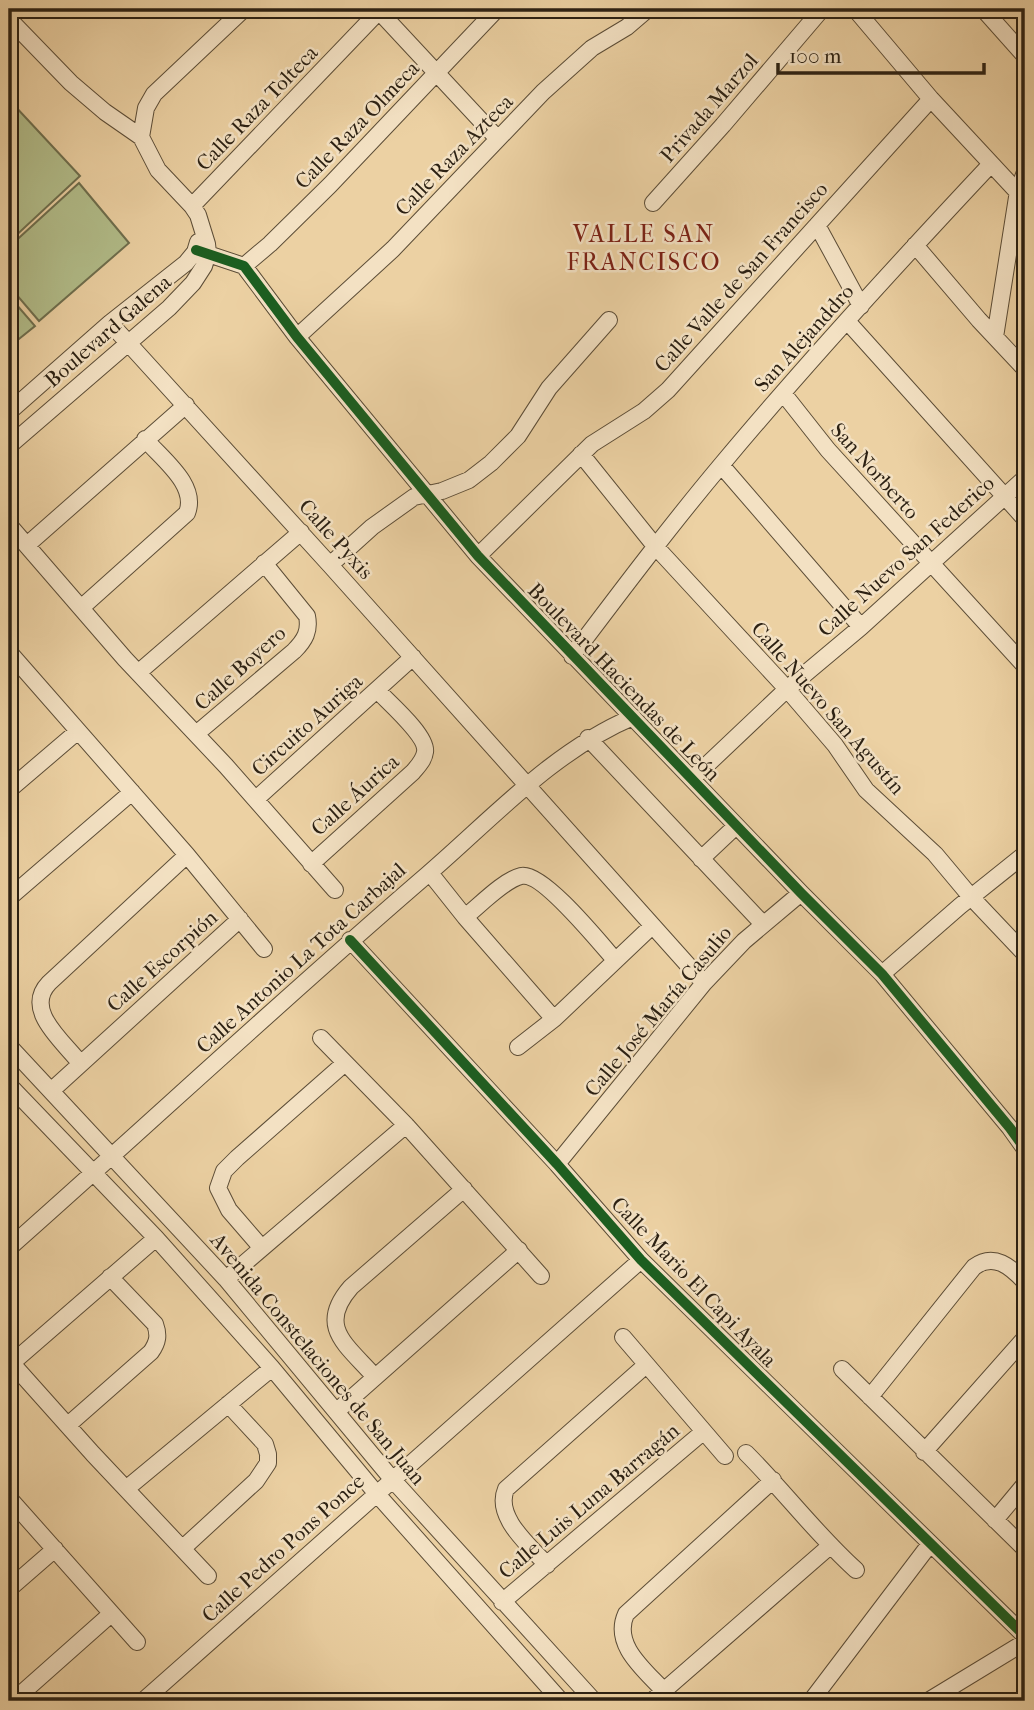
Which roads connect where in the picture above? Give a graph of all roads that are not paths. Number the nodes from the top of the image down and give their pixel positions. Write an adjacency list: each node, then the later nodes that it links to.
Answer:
1 (379, 9): 10 (street); 18 (street, Calle Raza Tolteca)
2 (497, 9): 10 (street, Calle Raza Olmeca)
3 (648, 9): 13 (street, Calle Raza Azteca)
4 (822, 9): 17 (street, Privada Marzol)
5 (855, 9): 11 (street)
6 (983, 9): 9 (street)
7 (240, 10): 12 (street)
8 (9, 19): 12 (street)
9 (1025, 56)
10 (438, 72): 13 (street); 22 (street, Calle Raza Olmeca)
11 (931, 99): 14 (street); 19 (street, Calle Valle de San Francisco)
12 (141, 136): 18 (street)
13 (498, 139): 27 (street, Calle Raza Azteca)
14 (991, 164): 16 (street); 20 (street, San Alejanddro)
15 (1025, 173): 16 (street)
16 (1021, 196): 28 (street)
17 (653, 203)
18 (192, 206): 21 (street)
19 (817, 225): 23 (street); 36 (street, Calle Valle de San Francisco)
20 (915, 245): 23 (street, San Alejanddro); 28 (street)
21 (202, 251): 22 (street); 26 (street, Boulevard Galena); 29 (street, Boulevard Galena)
22 (244, 266): 27 (street, Boulevard Haciendas de León)
23 (861, 306): 25 (street, San Alejanddro)
24 (609, 320): 39 (street)
25 (847, 321): 31 (street, San Alejanddro); 40 (street)
26 (110, 323): 29 (street, Calle Pyxis); 33 (street, Boulevard Galena)
27 (297, 337): 39 (street, Boulevard Haciendas de León)
28 (995, 337): 30 (street)
29 (129, 342): 32 (street, Calle Pyxis); 35 (street, Boulevard Galena)
30 (1025, 369)
31 (783, 393): 37 (street, San Alejanddro); 48 (street, San Norberto)
32 (187, 405): 34 (street); 43 (street, Calle Pyxis)
33 (9, 412)
34 (145, 439): 44 (street); 50 (street)
35 (9, 446)
36 (581, 454): 45 (street); 46 (street, Calle Valle de San Francisco)
37 (721, 465): 45 (street, San Alejanddro); 51 (street)
38 (1025, 478): 40 (street, Calle Nuevo San Federico)
39 (425, 495): 46 (street, Boulevard Haciendas de León); 49 (street)
40 (1003, 496): 41 (street); 48 (street, Calle Nuevo San Federico)
41 (1025, 519)
42 (9, 525): 44 (street, Calle Boyero)
43 (301, 532): 47 (street); 49 (street, Calle Pyxis)
44 (27, 545): 50 (street, Calle Boyero)
45 (655, 546): 53 (street, San Alejanddro); 59 (street, Calle Nuevo San Agustín)
46 (478, 556): 53 (street, Boulevard Haciendas de León)
47 (264, 563): 57 (street); 62 (street, Calle Boyero)
48 (932, 563): 51 (street, Calle Nuevo San Federico); 55 (street, San Norberto)
49 (330, 565): 54 (street, Calle Pyxis)
50 (80, 608): 57 (street, Calle Boyero)
51 (860, 627): 59 (street, Calle Nuevo San Federico)
52 (9, 652): 56 (street, Calle Escorpión)
53 (572, 656): 60 (street, Boulevard Haciendas de León)
54 (413, 657): 58 (street, Circuito Auriga); 65 (street, Calle Pyxis)
55 (1025, 666)
56 (15, 670): 61 (street, Calle Escorpión)
57 (139, 672): 62 (street, Calle Boyero)
58 (377, 690): 68 (street, Circuito Auriga); 73 (street, Calle Áurica)
59 (787, 690): 64 (street, Calle Nuevo San Federico); 77 (street, Calle Nuevo San Agustín)
60 (633, 717): 63 (street, Calle Antonio La Tota Carbajal); 64 (street, Boulevard Haciendas de León)
61 (78, 731): 66 (street); 67 (street, Calle Escorpión)
62 (196, 734): 68 (street, Calle Boyero)
63 (588, 738): 65 (street, Calle Antonio La Tota Carbajal); 72 (street)
64 (692, 779): 69 (street, Boulevard Haciendas de León)
65 (528, 785): 74 (street, Calle Antonio La Tota Carbajal); 82 (street, Calle Pyxis)
66 (9, 790)
67 (132, 792): 71 (street, Calle Escorpión); 78 (street)
68 (256, 799): 73 (street, Circuito Auriga)
69 (736, 826): 72 (street); 76 (street, Boulevard Haciendas de León)
70 (1025, 854): 77 (street)
71 (187, 855): 80 (street, Calle Escorpión); 93 (street)
72 (701, 859): 81 (street)
73 (310, 864): 75 (street, Circuito Auriga)
74 (430, 873): 79 (street); 83 (street, Calle Antonio La Tota Carbajal)
75 (335, 890)
76 (801, 894): 81 (street, Calle José María Casulio); 87 (street, Boulevard Haciendas de León)
77 (971, 897): 85 (street, Calle Nuevo San Agustín); 87 (street)
78 (9, 898)
79 (465, 917): 86 (street); 89 (street)
80 (240, 919): 84 (street); 93 (street, Calle Escorpión)
81 (763, 924): 88 (street, Calle José María Casulio)
82 (652, 926): 86 (street); 88 (street, Calle Pyxis)
83 (350, 940): 99 (street, Calle Antonio La Tota Carbajal); 100 (street, Calle Mario El Capi Ayala)
84 (264, 949)
85 (1025, 954)
86 (615, 960): 89 (street)
87 (882, 974): 98 (street, Boulevard Haciendas de León)
88 (704, 983): 100 (street, Calle José María Casulio)
89 (554, 1019): 92 (street)
90 (321, 1038): 94 (street)
91 (9, 1046): 96 (street, Avenida Constelaciones de San Juan)
92 (518, 1047)
93 (80, 1063): 96 (street, Calle Escorpión)
94 (345, 1063): 97 (street); 104 (street)
95 (9, 1085): 101 (street, Avenida Constelaciones de San Juan)
96 (51, 1091): 99 (street, Avenida Constelaciones de San Juan)
97 (406, 1125): 102 (street); 104 (street)
98 (1025, 1149)
99 (111, 1156): 101 (street, Calle Antonio La Tota Carbajal); 110 (street, Avenida Constelaciones de San Juan)
100 (557, 1164): 107 (street, Calle Mario El Capi Ayala)
101 (93, 1173): 103 (street, Avenida Constelaciones de San Juan); 105 (street, Calle Antonio La Tota Carbajal)
102 (464, 1188): 106 (street); 118 (street)
103 (156, 1238): 109 (street); 116 (street, Avenida Constelaciones de San Juan)
104 (261, 1247): 110 (street)
105 (9, 1248)
106 (519, 1250): 108 (street); 118 (street)
107 (640, 1260): 127 (street, Calle Pedro Pons Ponce); 134 (street, Calle Mario El Capi Ayala)
108 (541, 1276)
109 (110, 1277): 114 (street); 122 (street)
110 (226, 1279): 121 (street, Avenida Constelaciones de San Juan)
111 (1025, 1282): 119 (street)
112 (623, 1337): 115 (street, Calle Luis Luna Barragán)
113 (1025, 1338): 124 (street)
114 (10, 1362): 122 (street)
115 (646, 1365): 123 (street, Calle Luis Luna Barragán); 139 (street)
116 (272, 1368): 120 (street); 131 (street, Avenida Constelaciones de San Juan)
117 (842, 1369): 119 (street)
118 (375, 1377): 121 (street)
119 (870, 1396): 124 (street)
120 (228, 1404): 130 (street); 136 (street)
121 (337, 1411): 127 (street, Avenida Constelaciones de San Juan)
122 (68, 1425): 130 (street)
123 (704, 1432): 126 (street, Calle Luis Luna Barragán); 139 (street, Calle Luis Luna Barragán)
124 (924, 1452): 133 (street)
125 (746, 1453): 128 (street)
126 (724, 1456)
127 (392, 1479): 131 (street, Calle Pedro Pons Ponce); 143 (street, Avenida Constelaciones de San Juan)
128 (773, 1480): 135 (street); 148 (street)
129 (1025, 1484): 133 (street)
130 (127, 1489): 136 (street)
131 (376, 1493): 150 (street, Calle Pedro Pons Ponce); 151 (street, Avenida Constelaciones de San Juan)
132 (9, 1498): 137 (street)
133 (995, 1520): 138 (street)
134 (930, 1544): 145 (street, Calle Mario El Capi Ayala); 153 (street)
135 (830, 1546): 140 (street); 148 (street)
136 (183, 1548): 141 (street)
137 (55, 1549): 142 (street); 144 (street)
138 (1025, 1549)
139 (547, 1565): 143 (street, Calle Luis Luna Barragán)
140 (856, 1570)
141 (208, 1576)
142 (9, 1589)
143 (502, 1602): 152 (street, Avenida Constelaciones de San Juan)
144 (111, 1614): 146 (street); 149 (street)
145 (1025, 1636)
146 (137, 1642)
147 (1025, 1642): 154 (street)
148 (658, 1696)
149 (12, 1699)
150 (143, 1701)
151 (561, 1701)
152 (594, 1701)
153 (811, 1701)
154 (928, 1701)

